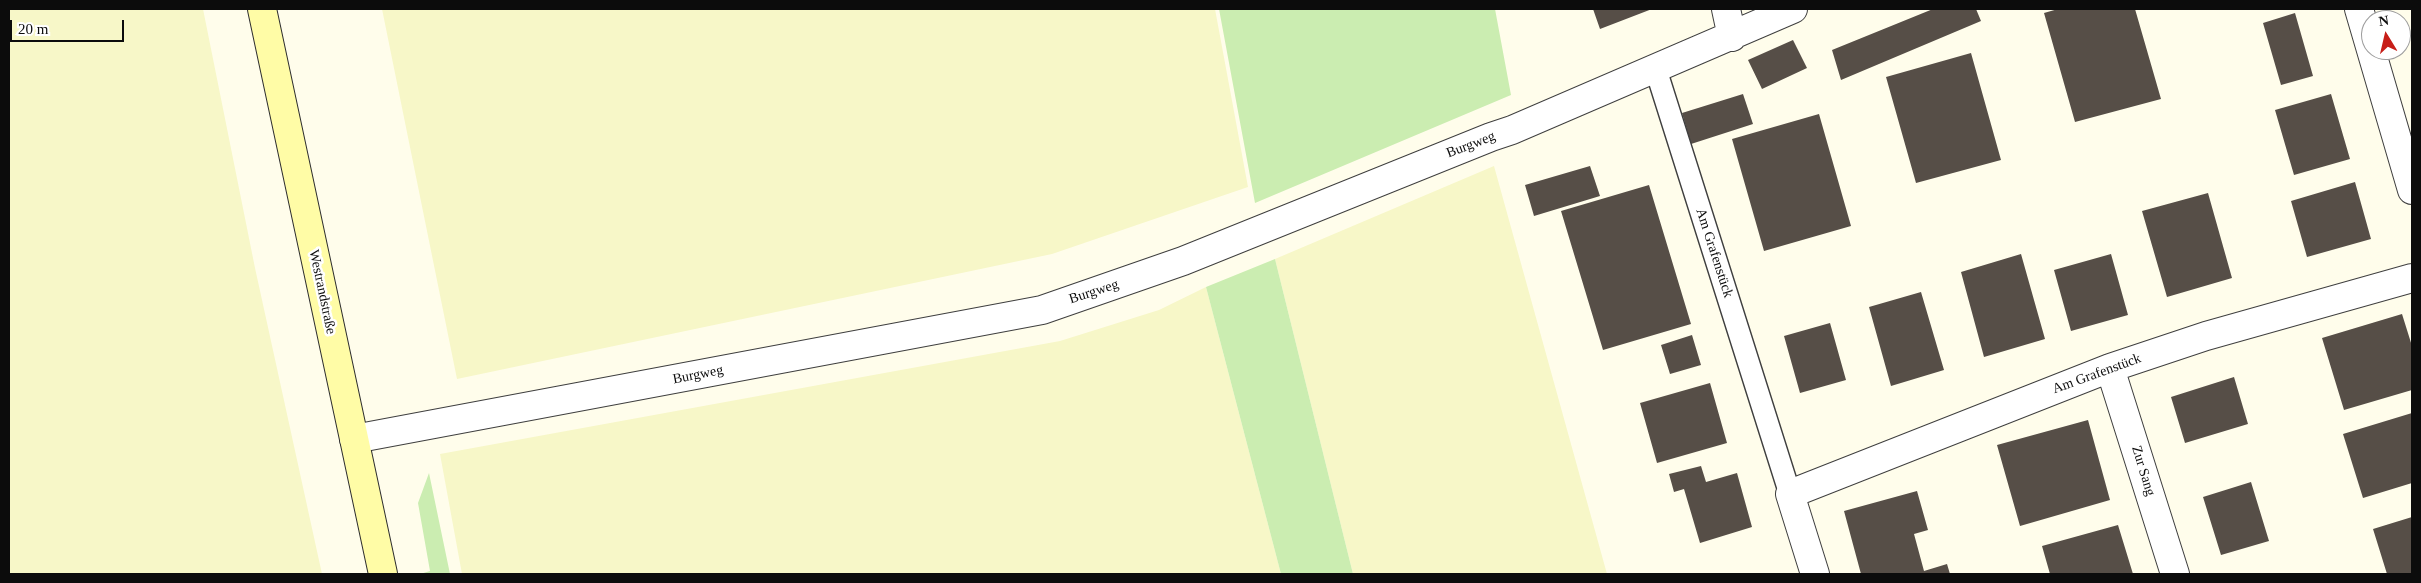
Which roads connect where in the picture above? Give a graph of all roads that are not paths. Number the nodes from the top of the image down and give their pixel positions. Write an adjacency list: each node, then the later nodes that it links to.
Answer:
1 (262, 9): 10 (main road, Westrandstraße)
2 (1726, 9): 4 (street)
3 (1793, 9): 4 (street, Burgweg)
4 (1732, 37): 6 (street, Burgweg)
5 (2374, 60): 7 (street)
6 (1656, 70): 10 (street, Burgweg); 11 (lane, Am Grafenstück)
7 (2412, 190)
8 (2412, 278): 9 (street, Am Grafenstück)
9 (2110, 368): 11 (street, Am Grafenstück); 14 (street, Zur Sang)
10 (354, 439): 12 (main road, Westrandstraße)
11 (1790, 494): 13 (street, Am Grafenstück)
12 (383, 574)
13 (1815, 574)
14 (2175, 574)

